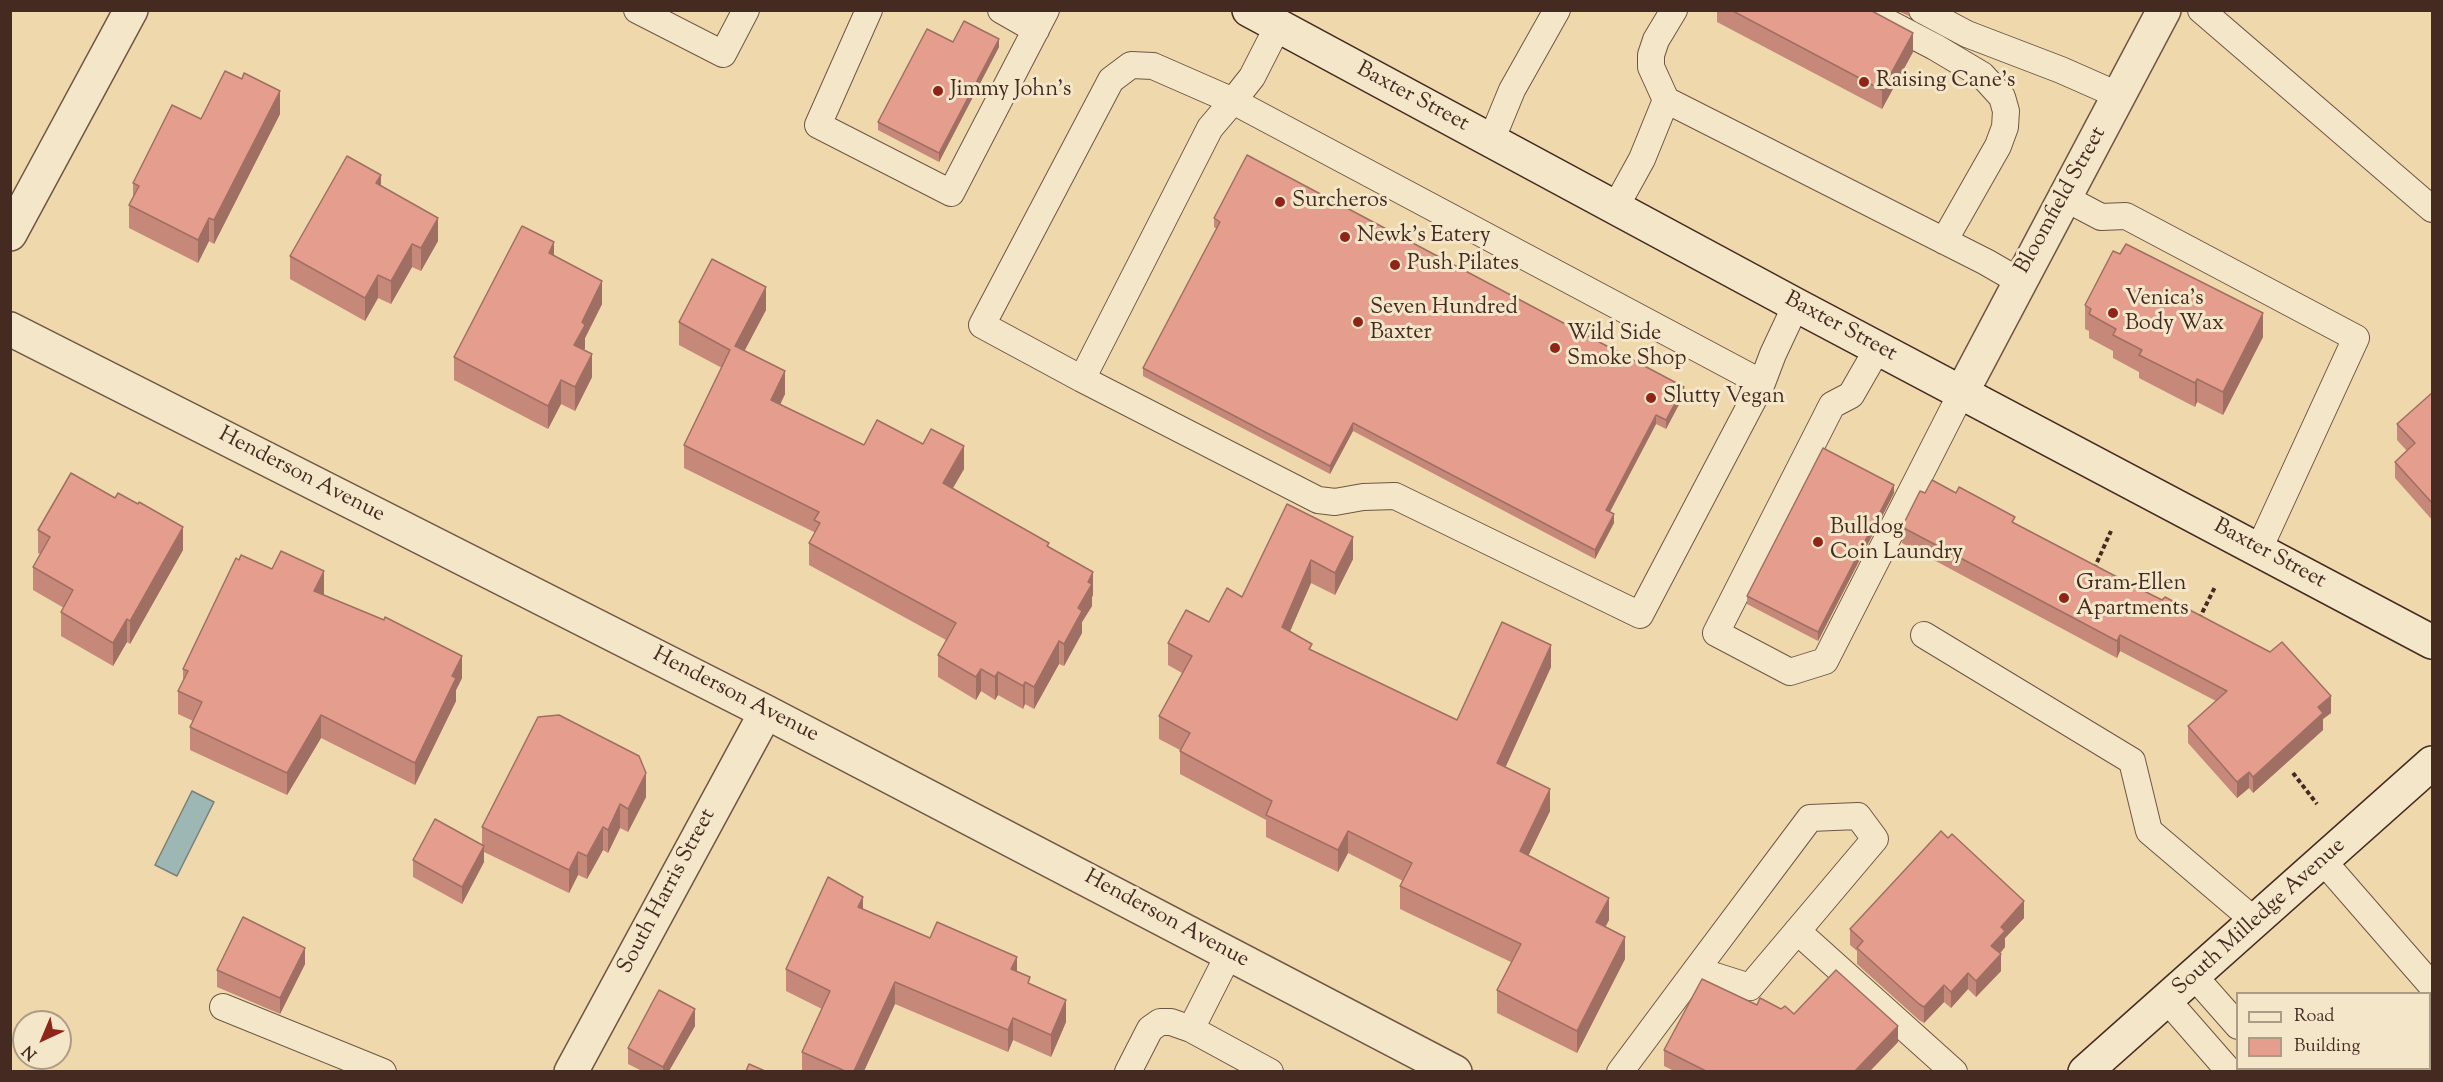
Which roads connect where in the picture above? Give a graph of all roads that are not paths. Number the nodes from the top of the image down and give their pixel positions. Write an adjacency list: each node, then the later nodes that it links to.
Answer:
1 (637, 10): 2 (lane)
2 (746, 10)
3 (868, 10): 13 (lane)
4 (1001, 10): 13 (lane)
5 (1249, 10): 14 (street, Baxter Street)
6 (1557, 10): 18 (lane)
7 (1674, 10): 16 (lane)
8 (1864, 10): 23 (lane)
9 (1922, 10): 15 (lane)
10 (2201, 10): 21 (lane)
11 (131, 11): 22 (street)
12 (2156, 13): 15 (street, Bloomfield Street)
13 (1041, 20)
14 (1278, 26): 17 (lane); 18 (street, Baxter Street)
15 (2120, 96): 19 (street, Bloomfield Street)
16 (1666, 100): 20 (lane); 23 (lane)
17 (1233, 101): 28 (lane); 28 (lane); 29 (lane)
18 (1491, 141): 20 (street, Baxter Street)
19 (2063, 197): 24 (street, Bloomfield Street); 31 (lane)
20 (1615, 208): 25 (street, Baxter Street)
21 (2433, 209)
22 (10, 234)
23 (1944, 241): 24 (lane)
24 (2019, 281): 30 (street, Bloomfield Street)
25 (1796, 305): 27 (street, Baxter Street); 29 (lane)
26 (10, 328): 34 (street, Henderson Avenue)
27 (1878, 348): 30 (street, Baxter Street); 30 (lane)
28 (1082, 379): 29 (lane)
29 (1762, 383)
30 (1962, 392): 31 (street, Baxter Street)
31 (2259, 549): 33 (street, Baxter Street)
32 (1924, 635): 37 (lane)
33 (2433, 642)
34 (766, 712): 39 (street, Henderson Avenue); 48 (street, South Harris Street)
35 (2433, 763): 36 (street, South Milledge Avenue)
36 (2324, 862): 37 (street, South Milledge Avenue); 42 (lane)
37 (2256, 922): 41 (street, South Milledge Avenue)
38 (1797, 931): 40 (lane); 40 (lane); 53 (lane)
39 (1229, 954): 46 (lane); 51 (street, Henderson Avenue)
40 (1696, 970): 52 (lane)
41 (2194, 976): 43 (street, South Milledge Avenue); 45 (lane)
42 (2433, 986)
43 (2167, 1000): 54 (street, South Milledge Avenue); 55 (lane)
44 (223, 1007): 47 (lane)
45 (2236, 1024)
46 (1191, 1029): 49 (lane); 50 (lane)
47 (383, 1071)
48 (571, 1071)
49 (1128, 1071)
50 (1270, 1071)
51 (1455, 1071)
52 (1620, 1071)
53 (1954, 1071)
54 (2085, 1071)
55 (2230, 1071)

